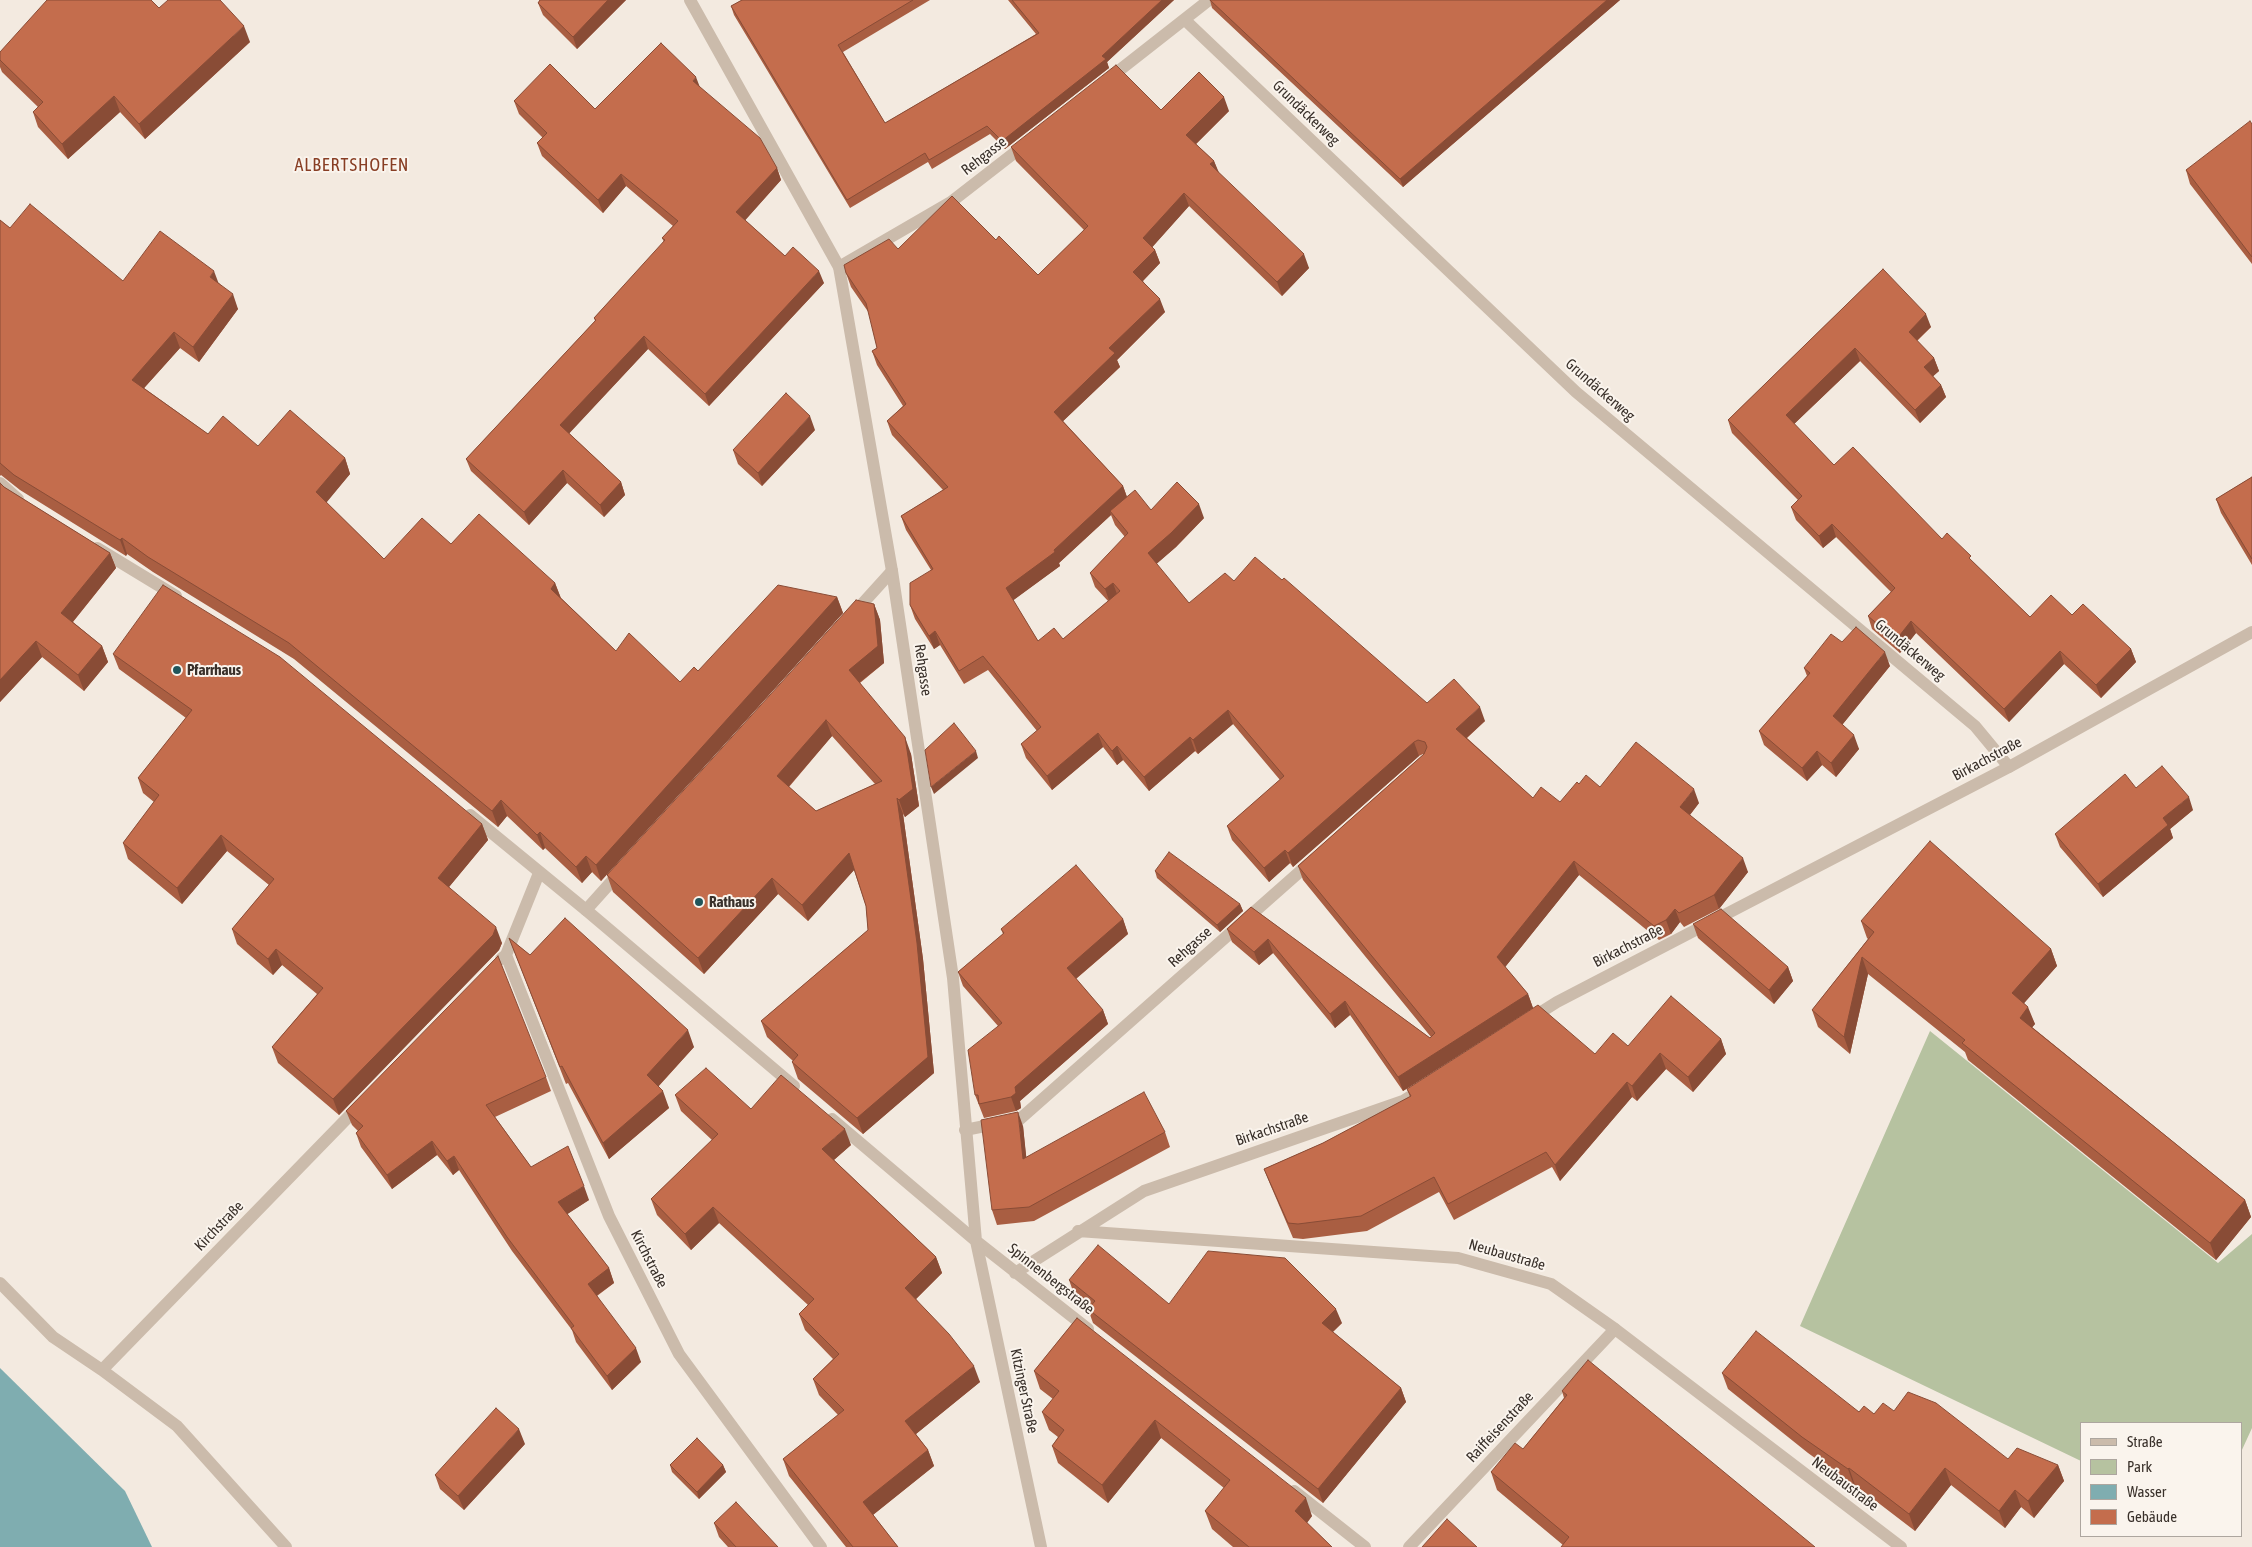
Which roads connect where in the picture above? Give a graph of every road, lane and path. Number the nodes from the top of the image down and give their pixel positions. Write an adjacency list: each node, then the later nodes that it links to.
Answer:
1 (690, 0): 6 (street, Rehgasse)
2 (1209, 0): 3 (street)
3 (1184, 20): 4 (street); 14 (street, Grundäckerweg)
4 (1099, 87)
5 (1037, 135): 6 (street, Rehgasse)
6 (839, 267): 10 (street, Rehgasse)
7 (0, 483): 8 (street)
8 (32, 507)
9 (90, 543): 11 (street)
10 (892, 571): 12 (street); 27 (street, Rehgasse)
11 (190, 605)
12 (846, 622)
13 (2252, 632): 14 (street, Birkachstraße)
14 (2009, 767): 22 (street, Birkachstraße)
15 (464, 810): 18 (street)
16 (1319, 855): 27 (street, Rehgasse)
17 (633, 858): 19 (street)
18 (539, 873): 19 (street); 20 (street)
19 (586, 910): 24 (street)
20 (506, 955): 21 (street); 37 (street, Kirchstraße)
21 (492, 969)
22 (1517, 1028)
23 (1428, 1085): 28 (street, Birkachstraße)
24 (804, 1094)
25 (366, 1098): 34 (street, Kirchstraße)
26 (826, 1114): 29 (street)
27 (965, 1130): 29 (street, Rehgasse)
28 (1078, 1231): 30 (street, Birkachstraße); 32 (street, Neubaustraße)
29 (976, 1241): 30 (street, Spinnenbergstraße); 38 (street, Kitzinger Straße)
30 (1015, 1273): 33 (street, Spinnenbergstraße)
31 (0, 1283): 34 (street)
32 (1615, 1329): 40 (street, Raiffeisenstraße); 41 (street, Neubaustraße)
33 (1101, 1340)
34 (102, 1370): 36 (street)
35 (1287, 1486): 39 (street)
36 (286, 1547)
37 (822, 1547)
38 (1040, 1547)
39 (1365, 1547)
40 (1409, 1547)
41 (1901, 1547)

